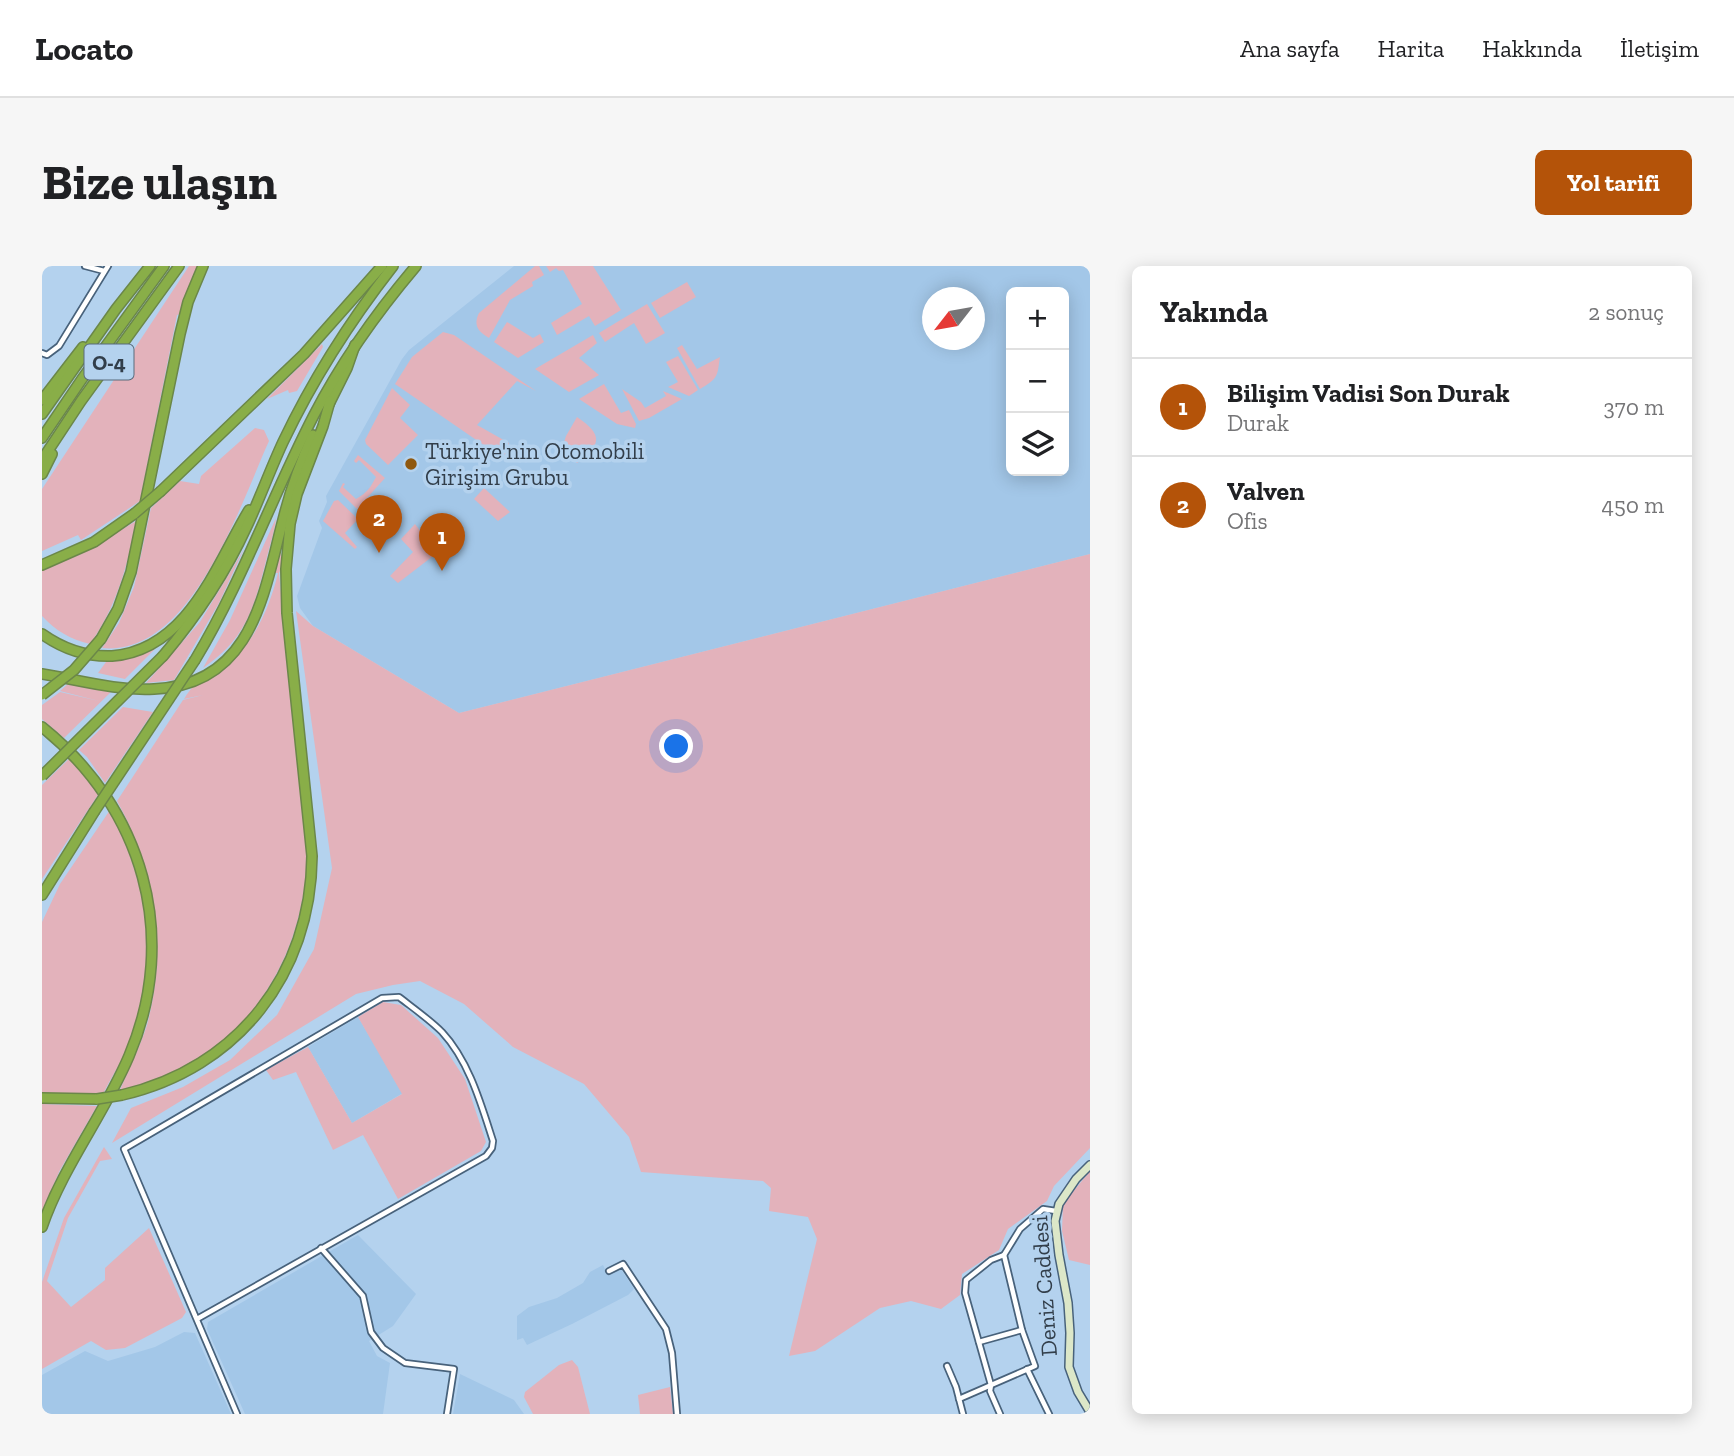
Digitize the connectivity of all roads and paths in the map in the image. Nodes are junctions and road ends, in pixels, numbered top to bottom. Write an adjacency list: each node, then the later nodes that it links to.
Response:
1 (85, 266): 10 (street)
2 (108, 266): 10 (street)
3 (150, 266): 11 (highway)
4 (164, 266): 18 (highway, O-4)
5 (179, 266): 17 (highway, O-4)
6 (203, 266): 25 (highway, bridge)
7 (382, 266): 22 (highway, bridge)
8 (393, 266): 21 (highway)
9 (416, 266): 12 (highway)
10 (104, 271): 13 (street)
11 (116, 309): 14 (highway); 16 (highway)
12 (355, 345): 15 (highway); 28 (highway, bridge)
13 (42, 353)
14 (42, 400)
15 (330, 401): 24 (highway); 29 (highway, bridge)
16 (42, 414)
17 (58, 436): 19 (highway, O-4); 20 (highway)
18 (42, 438)
19 (42, 460)
20 (42, 474)
21 (260, 494): 23 (highway); 27 (highway, bridge)
22 (42, 565)
23 (42, 634)
24 (42, 674)
25 (42, 695)
26 (42, 727): 32 (highway)
27 (42, 776)
28 (42, 895)
29 (42, 1098)
30 (1090, 1165): 31 (main road, Deniz Caddesi)
31 (1056, 1211): 34 (street); 43 (main road, Deniz Caddesi)
32 (42, 1227)
33 (321, 1248): 36 (street); 36 (street); 45 (street)
34 (1004, 1255): 37 (street); 38 (street)
35 (610, 1271): 46 (street)
36 (197, 1319): 44 (street)
37 (1022, 1330): 38 (street); 40 (street)
38 (979, 1342): 41 (street)
39 (947, 1366): 42 (street)
40 (1027, 1369): 41 (street); 49 (street)
41 (990, 1385): 42 (street); 48 (street)
42 (959, 1399): 47 (street)
43 (1090, 1412)
44 (237, 1414)
45 (447, 1414)
46 (677, 1414)
47 (963, 1414)
48 (1000, 1414)
49 (1049, 1414)

